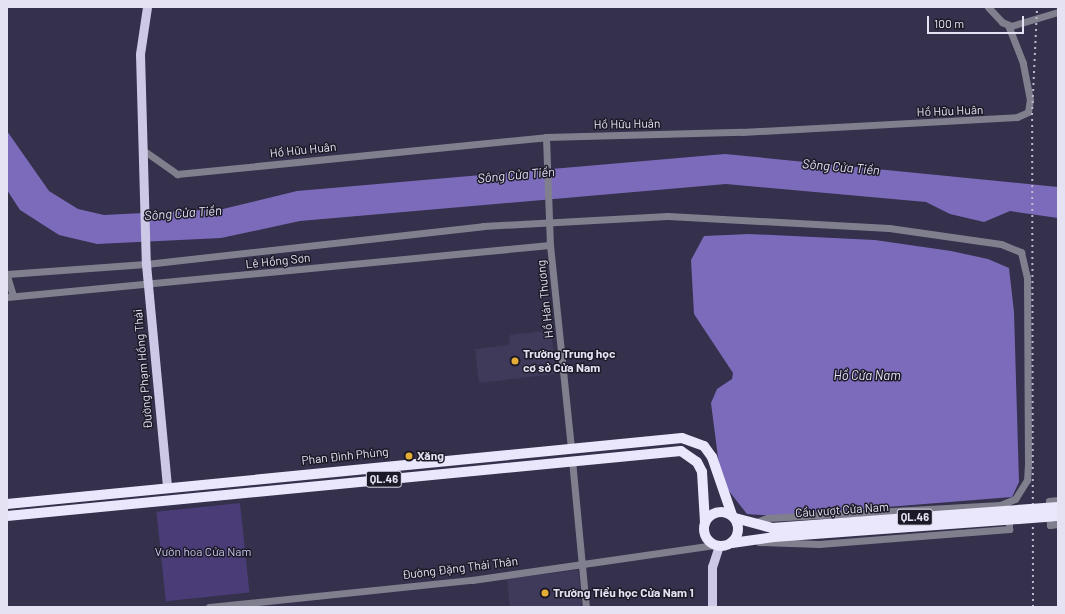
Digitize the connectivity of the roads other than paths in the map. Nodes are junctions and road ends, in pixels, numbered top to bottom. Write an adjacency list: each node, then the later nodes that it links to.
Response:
1 (147, 7): 6 (main road)
2 (988, 7): 4 (street)
3 (1058, 12): 4 (street)
4 (1008, 25): 5 (street, Hồ Hữu Huân)
5 (546, 137): 6 (street, Hồ Hữu Huân); 7 (street, Hồ Hán Thương)
6 (142, 150): 9 (main road, Đường Phạm Hồng Thái)
7 (549, 219): 8 (street, Hồ Hán Thương); 9 (street); 23 (street)
8 (550, 245): 11 (street, Lê Hồng Sơn); 13 (street, Hồ Hán Thương)
9 (146, 264): 10 (street); 11 (main road, Đường Phạm Hồng Thái)
10 (7, 275): 12 (street)
11 (148, 285): 12 (street, Lê Hồng Sơn); 17 (main road, Đường Phạm Hồng Thái)
12 (10, 296)
13 (571, 447): 14 (main road); 15 (highway, Phan Đình Phùng / QL.46); 28 (highway, Phan Đình Phùng / QL.46)
14 (572, 460): 16 (highway, QL.46); 29 (highway, QL.46); 36 (street)
15 (350, 469): 16 (main road); 17 (highway, Phan Đình Phùng / QL.46)
16 (353, 482): 21 (highway, QL.46)
17 (167, 488): 18 (highway, Phan Đình Phùng / QL.46)
18 (149, 490): 20 (highway, Phan Đình Phùng / QL.46); 21 (main road)
19 (1058, 500): 30 (street)
20 (36, 502): 22 (highway, Phan Đình Phùng / QL.46); 25 (main road)
21 (150, 502): 25 (highway, QL.46)
22 (7, 504)
23 (1008, 504): 31 (street); 33 (street)
24 (1058, 507): 32 (highway, Cầu vượt Cửa Nam / QL.46, bridge)
25 (37, 513): 26 (highway, QL.46)
26 (7, 516)
27 (1058, 516): 32 (highway, Cầu vượt Cửa Nam / QL.46, bridge)
28 (734, 517): 29 (highway, QL.46); 31 (highway, QL.46); 34 (highway, QL.46)
29 (705, 522): 35 (highway, QL.46)
30 (1058, 524)
31 (750, 525): 32 (highway, QL.46)
32 (773, 532): 33 (highway, QL.46)
33 (742, 542): 34 (highway, QL.46)
34 (732, 543): 35 (highway, QL.46)
35 (717, 546): 36 (street, Đường Đặng Thái Thân); 39 (main road)
36 (582, 563): 37 (street, Đường Đặng Thái Thân); 38 (street)
37 (208, 607)
38 (586, 607)
39 (712, 607)

